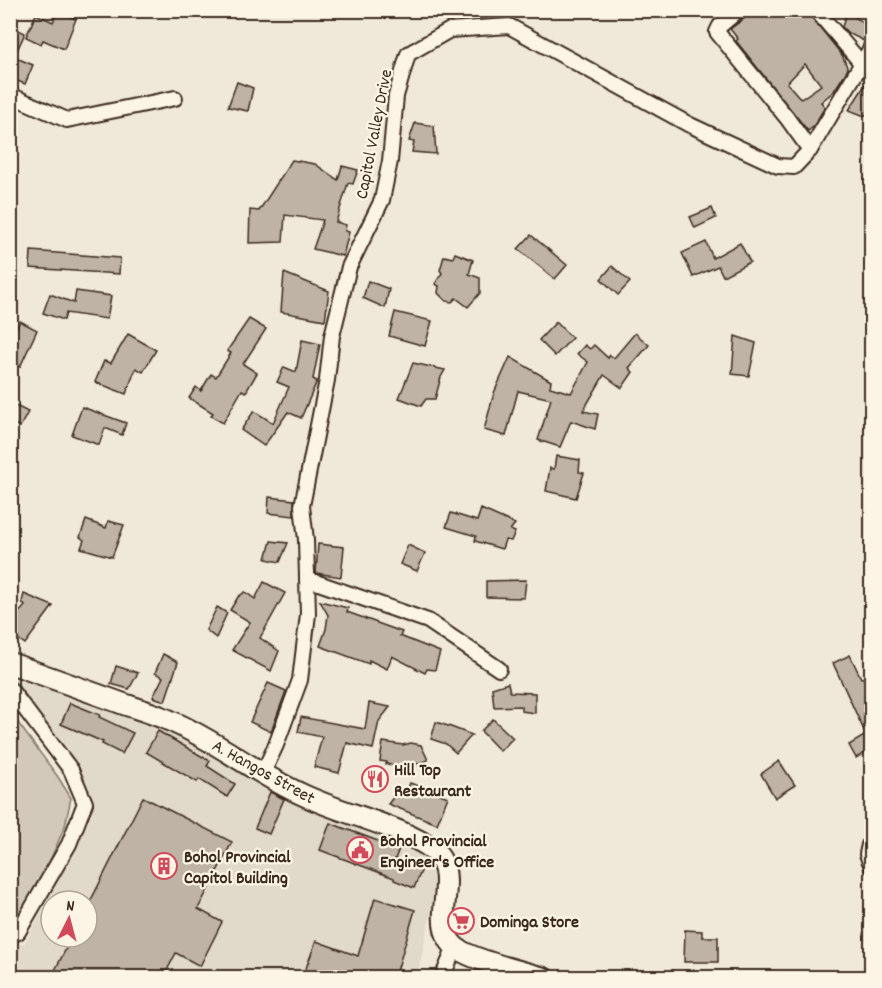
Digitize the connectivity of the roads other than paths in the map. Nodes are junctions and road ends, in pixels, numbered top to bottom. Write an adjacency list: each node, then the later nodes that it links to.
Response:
1 (739, 10): 7 (street)
2 (816, 11): 4 (street)
3 (872, 46): 4 (street, Capitol Valley Drive)
4 (862, 64): 7 (street, Capitol Valley Drive)
5 (10, 95): 6 (street)
6 (175, 98)
7 (810, 150): 8 (street, Capitol Valley Drive)
8 (307, 579): 10 (street); 12 (street, Capitol Valley Drive)
9 (10, 663): 12 (street, A. Hangos Street)
10 (499, 669)
11 (10, 688): 15 (street)
12 (262, 773): 16 (street, A. Hangos Street)
13 (872, 844): 14 (street)
14 (872, 867)
15 (10, 936)
16 (455, 947): 17 (street); 18 (street)
17 (442, 978)
18 (544, 978)

